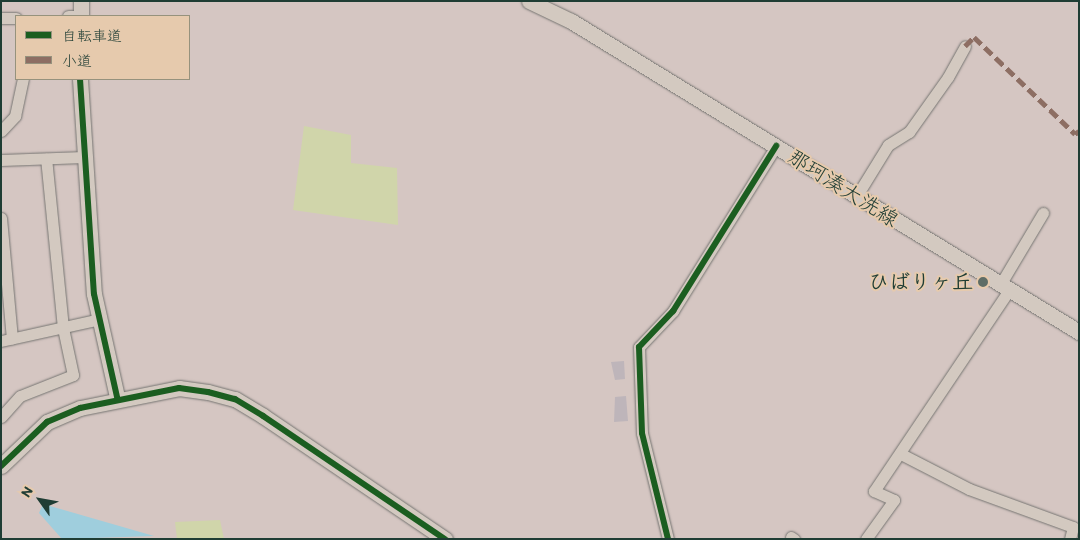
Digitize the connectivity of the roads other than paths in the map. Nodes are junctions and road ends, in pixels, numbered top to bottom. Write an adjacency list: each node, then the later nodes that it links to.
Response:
1 (81, 1): 3 (street)
2 (530, 1): 10 (street, 那珂湊大洗線)
3 (81, 15)
4 (1, 18): 5 (street)
5 (15, 18)
6 (965, 46): 14 (street)
7 (23, 80): 9 (street)
8 (80, 80): 11 (street)
9 (1, 131)
10 (776, 146): 14 (street, 那珂湊大洗線); 27 (street)
11 (84, 157): 12 (street); 18 (street)
12 (46, 159): 13 (street); 19 (street)
13 (1, 160)
14 (856, 197): 17 (street, 那珂湊大洗線)
15 (1042, 213): 17 (street)
16 (1, 218): 21 (street)
17 (1004, 287): 20 (street, 那珂湊大洗線); 24 (street)
18 (100, 320): 19 (street); 22 (street)
19 (63, 328): 21 (street); 23 (street)
20 (1079, 332)
21 (6, 340)
22 (117, 397): 25 (street); 26 (street)
23 (1, 418)
24 (900, 454): 28 (street); 29 (street)
25 (1, 466)
26 (446, 539)
27 (668, 539)
28 (866, 539)
29 (1070, 539)

